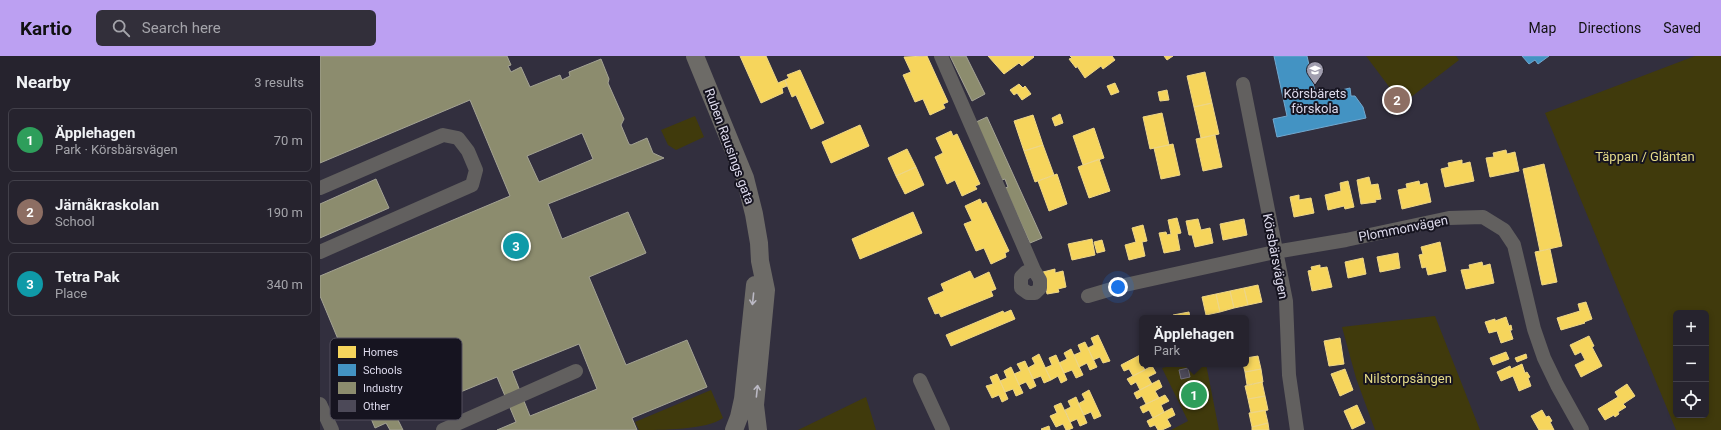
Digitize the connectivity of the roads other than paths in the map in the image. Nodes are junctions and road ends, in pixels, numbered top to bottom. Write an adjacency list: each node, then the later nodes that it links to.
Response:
1 (695, 56): 7 (main road, Ruben Rausings gata)
2 (941, 56): 8 (street)
3 (1243, 84): 6 (street, Körsbärsvägen)
4 (320, 188): 5 (street)
5 (320, 252)
6 (1275, 252): 9 (street, Plommonvägen); 18 (street, Körsbärsvägen); 19 (street, Plommonvägen)
7 (760, 261): 15 (main road, Ruben Rausings gata, one-way to 15); 16 (main road, Ruben Rausings gata, one-way to 7)
8 (1034, 270)
9 (1088, 296)
10 (576, 371): 14 (street)
11 (920, 380): 17 (street)
12 (320, 404): 13 (street)
13 (332, 430)
14 (443, 430)
15 (734, 430)
16 (758, 430)
17 (943, 430)
18 (1297, 430)
19 (1582, 430)

